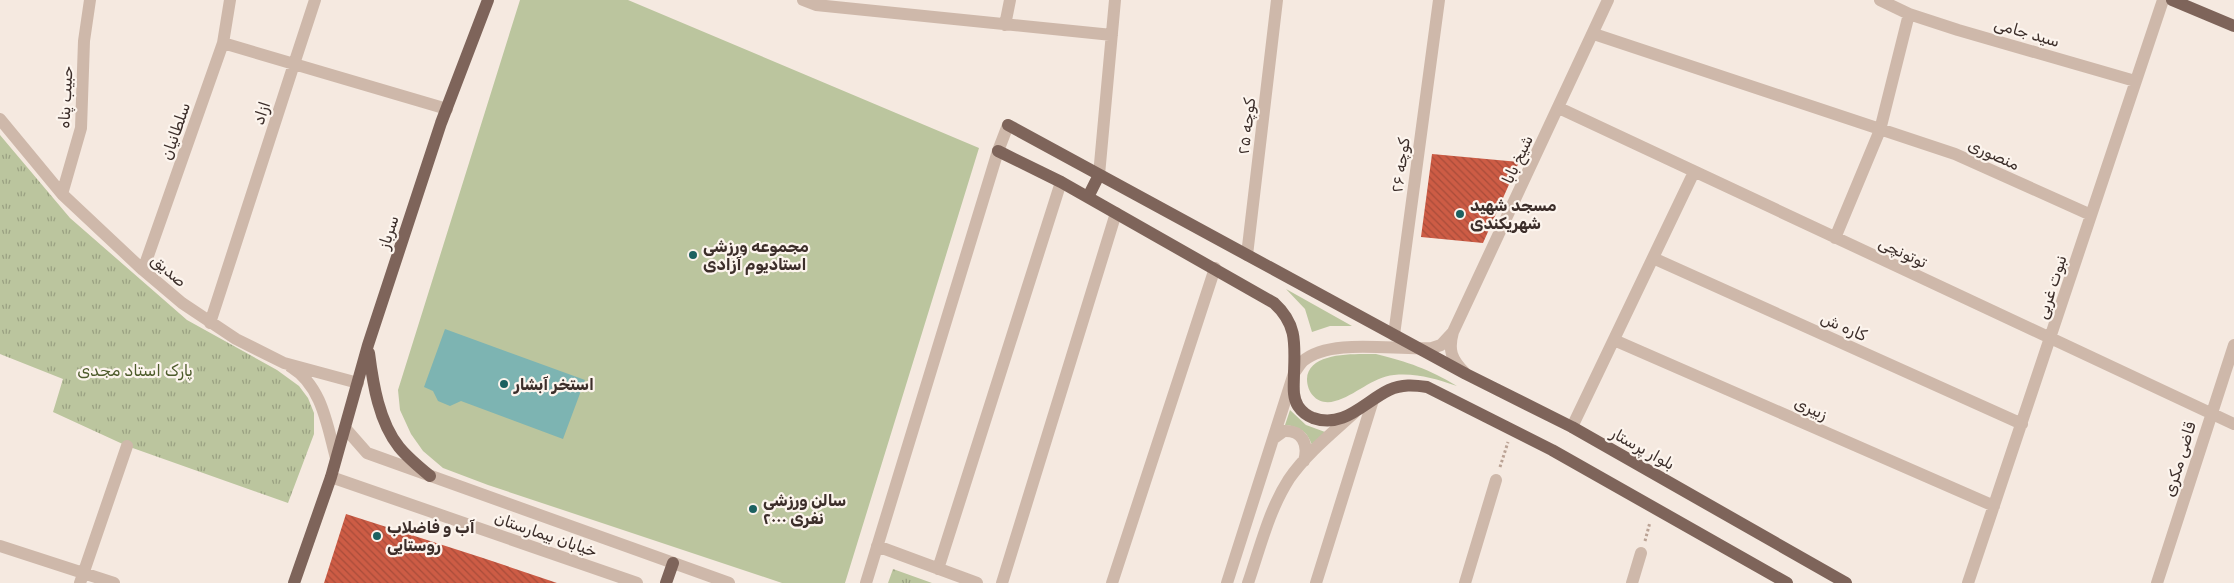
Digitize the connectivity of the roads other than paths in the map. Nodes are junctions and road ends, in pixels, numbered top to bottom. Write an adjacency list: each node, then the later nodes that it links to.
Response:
1 (90, 0): 32 (street, حبیب پناه)
2 (230, 0): 20 (street, سلطانیان)
3 (315, 0): 21 (street, ازاد)
4 (488, 0): 24 (main road, سرباز)
5 (803, 0): 14 (street)
6 (1010, 0): 16 (street)
7 (1116, 0): 19 (street)
8 (1277, 0): 37 (street, کوچه ۲۵)
9 (1439, 0): 43 (street, کوچه ۲۶)
10 (1608, 0): 18 (street, شیخ بابا)
11 (1880, 0): 15 (street, سید جامی)
12 (2163, 0): 22 (street, نبوت غربی)
13 (2172, 0): 17 (main road)
14 (827, 3): 16 (street)
15 (1909, 14): 22 (street, سید جامی); 27 (street)
16 (1005, 25): 19 (street)
17 (2234, 26)
18 (1594, 34): 23 (street, شیخ بابا); 27 (street, منصوری)
19 (1112, 35): 30 (street)
20 (223, 43): 21 (street); 40 (street, سلطانیان)
21 (294, 64): 24 (street); 41 (street, ازاد)
22 (2135, 81): 35 (street, نبوت غربی)
23 (1559, 108): 29 (street, توتونچی); 42 (street, شیخ بابا)
24 (447, 109): 46 (main road, سرباز)
25 (0, 120): 32 (street, صدیق)
26 (1008, 125): 28 (street); 30 (main road, بلوار پرستار)
27 (1880, 130): 35 (street, منصوری); 36 (street)
28 (998, 151): 31 (main road); 69 (street)
29 (1694, 172): 36 (street, توتونچی); 38 (street)
30 (1099, 175): 33 (main road); 37 (main road, بلوار پرستار)
31 (1060, 182): 33 (main road); 72 (street)
32 (62, 194): 40 (street, صدیق)
33 (1088, 198): 34 (main road)
34 (1116, 213): 39 (main road); 81 (street)
35 (2092, 215): 44 (street, نبوت غربی)
36 (1835, 238): 44 (street, توتونچی)
37 (1247, 255): 43 (main road, بلوار پرستار)
38 (1653, 258): 45 (street); 56 (street, کاره ش)
39 (1215, 268): 50 (main road); 82 (street)
40 (143, 270): 41 (street, صدیق)
41 (210, 323): 49 (street, صدیق)
42 (1453, 332): 48 (street); 51 (street)
43 (1394, 335): 48 (main road, بلوار پرستار)
44 (2050, 339): 55 (street, توتونچی); 56 (street, نبوت غربی)
45 (1614, 340): 58 (street); 67 (street, زبیری)
46 (368, 345): 52 (main road, سرباز); 64 (main road)
47 (2234, 345): 55 (street, قاضی مکری)
48 (1420, 349): 50 (street); 51 (main road, بلوار پرستار)
49 (284, 364): 52 (street, صدیق); 62 (street)
50 (1294, 374): 54 (main road); 60 (street)
51 (1466, 374): 58 (main road, بلوار پرستار)
52 (358, 383): 59 (main road, سرباز)
53 (1373, 400): 54 (main road); 85 (street); 88 (main road)
54 (1354, 412): 63 (street)
55 (2211, 414): 57 (street, توتونچی); 91 (street, قاضی مکری)
56 (2022, 424): 67 (street, نبوت غربی)
57 (2234, 424)
58 (1572, 427): 89 (main road, بلوار پرستار)
59 (345, 428): 62 (main road, سرباز); 64 (street)
60 (1273, 439): 63 (street); 83 (street)
61 (128, 446): 73 (street)
62 (336, 458): 65 (main road, سرباز)
63 (1304, 460): 84 (street)
64 (430, 476): 71 (street)
65 (331, 477): 75 (main road, سرباز); 76 (street, خیابان بیمارستان)
66 (1496, 480): 86 (street)
67 (1994, 506): 90 (street, نبوت غربی)
68 (0, 546): 73 (street)
69 (877, 546): 72 (street); 79 (street)
70 (1641, 553): 87 (street)
71 (673, 563): 77 (main road); 78 (street)
72 (938, 568): 80 (street)
73 (81, 578): 74 (street)
74 (114, 583)
75 (294, 583)
76 (638, 583)
77 (666, 583)
78 (729, 583)
79 (866, 583)
80 (976, 583)
81 (1002, 583)
82 (1112, 583)
83 (1227, 583)
84 (1248, 583)
85 (1316, 583)
86 (1465, 583)
87 (1632, 583)
88 (1788, 583)
89 (1846, 583)
90 (1968, 583)
91 (2157, 583)

